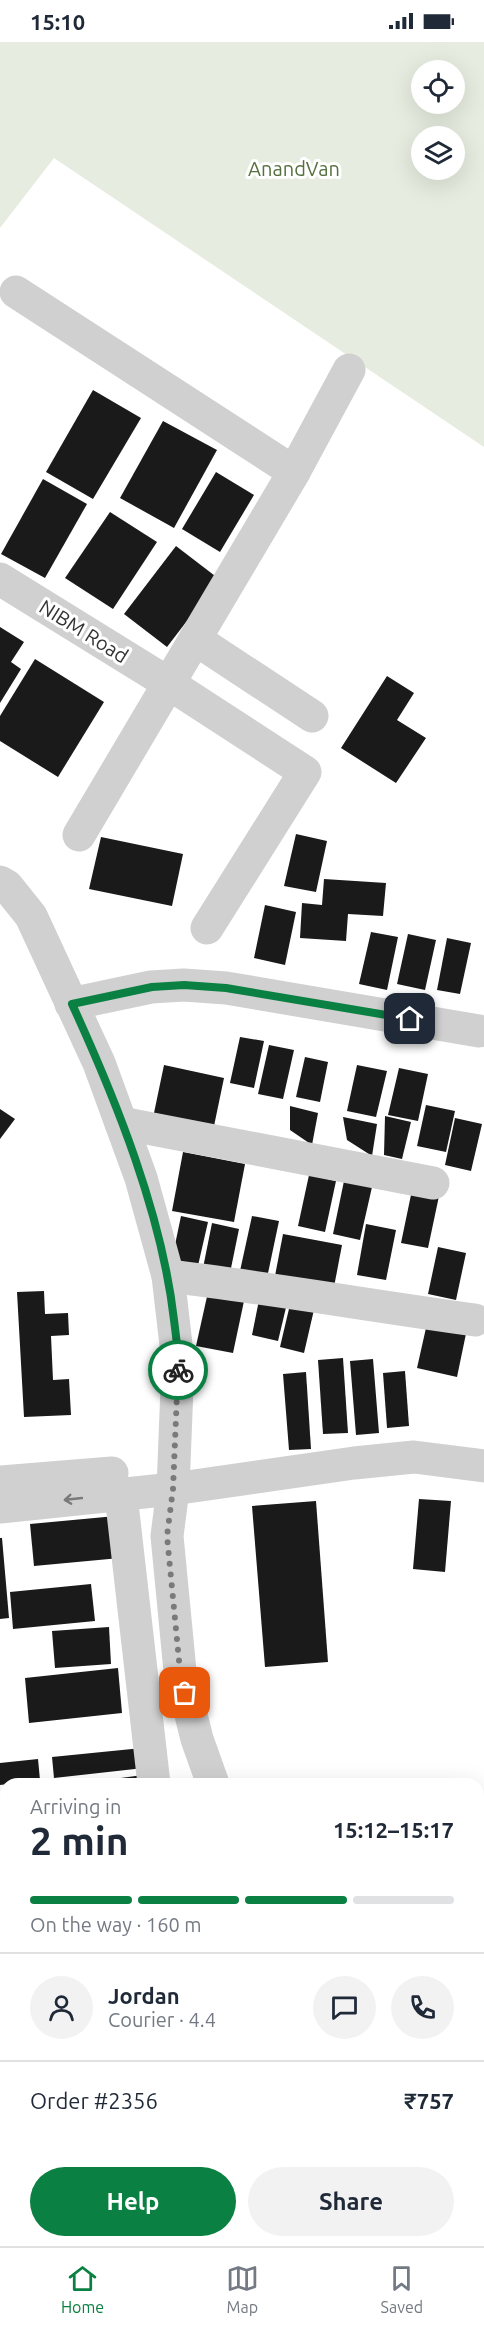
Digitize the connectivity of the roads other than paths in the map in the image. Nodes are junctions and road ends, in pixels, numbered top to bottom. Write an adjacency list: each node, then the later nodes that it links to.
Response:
1 (16, 292): 3 (street)
2 (349, 370): 3 (street)
3 (294, 472): 5 (street)
4 (0, 579): 6 (street, NIBM Road)
5 (195, 639): 6 (street); 7 (street)
6 (168, 683): 8 (street); 10 (street, NIBM Road)
7 (312, 716)
8 (79, 835)
9 (0, 882): 11 (street)
10 (207, 928)
11 (72, 1004): 12 (street); 13 (street)
12 (479, 1031)
13 (121, 1124): 14 (street); 15 (street)
14 (432, 1183)
15 (168, 1276): 16 (street); 18 (street)
16 (475, 1320)
17 (484, 1466): 18 (street)
18 (173, 1479): 19 (street); 20 (street); 23 (street)
19 (0, 1482)
20 (121, 1495): 21 (street, one-way to 21); 22 (street)
21 (0, 1507)
22 (153, 1778)
23 (211, 1778)

